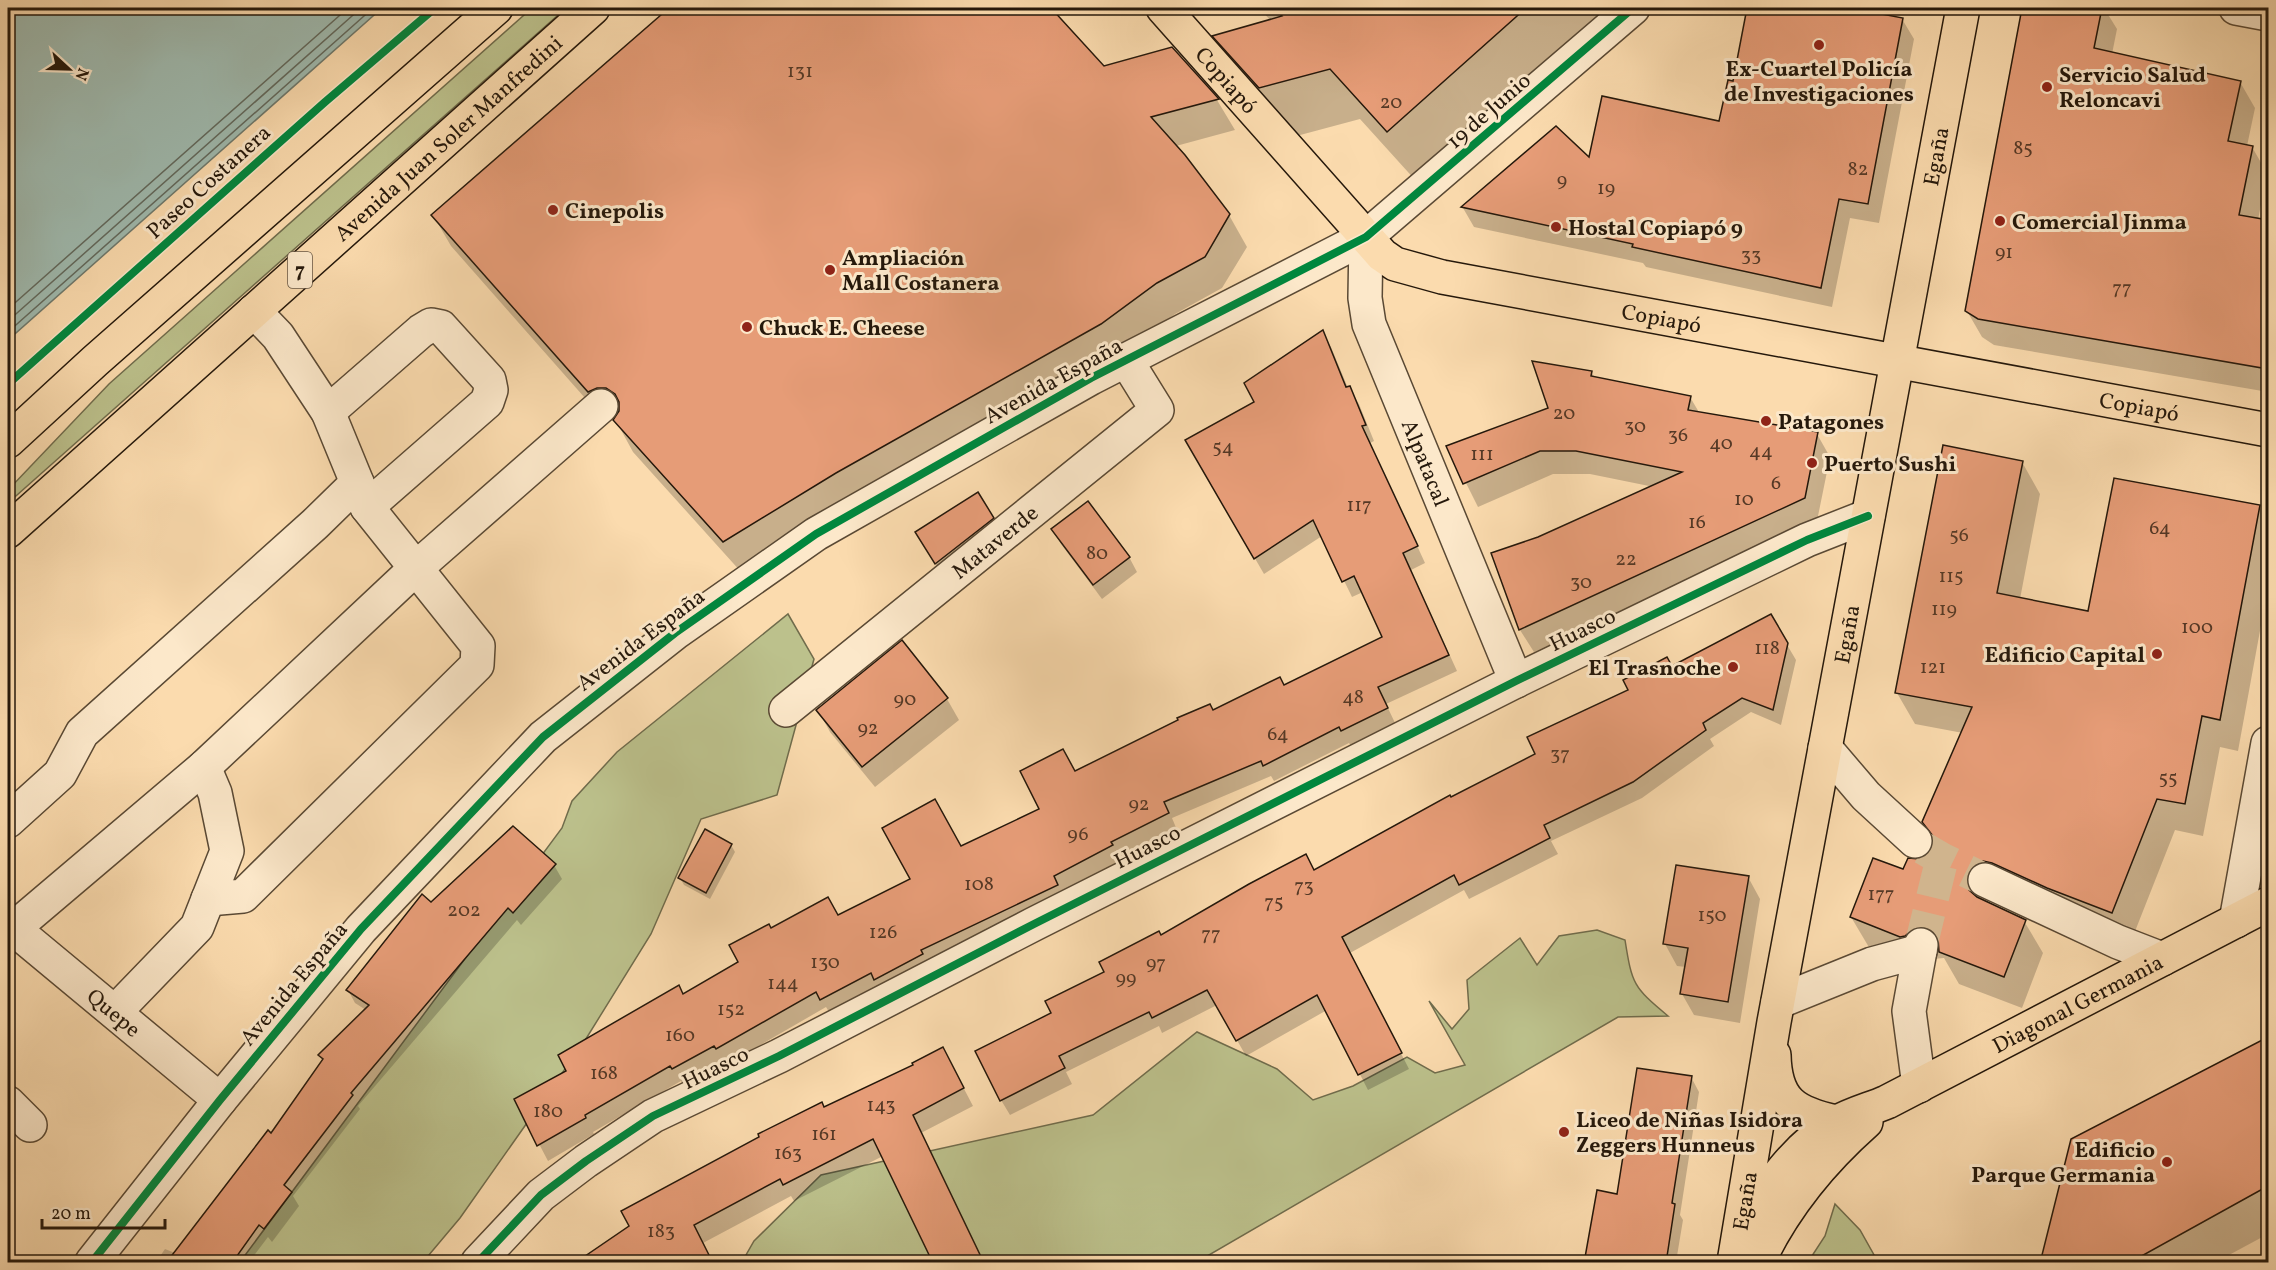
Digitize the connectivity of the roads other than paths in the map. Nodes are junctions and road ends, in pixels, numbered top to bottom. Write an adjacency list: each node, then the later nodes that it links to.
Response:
1 (496, 8): 15 (main road)
2 (593, 8): 9 (main road, Avenida Juan Soler Manfredini / 7)
3 (1163, 8): 8 (main road, Copiapó)
4 (1633, 8): 8 (street, 19 de Junio)
5 (1963, 8): 11 (main road, Egaña)
6 (2236, 8): 7 (street)
7 (2268, 14)
8 (1366, 237): 10 (street, Avenida España); 11 (main road, Copiapó); 20 (street, Alpatacal)
9 (254, 311): 13 (street); 18 (main road, Avenida Juan Soler Manfredini / 7)
10 (1126, 360): 21 (street, Mataverde); 36 (street, Avenida España)
11 (1896, 361): 14 (main road, Copiapó); 17 (main road, Egaña)
12 (601, 406): 19 (street)
13 (328, 412): 16 (street); 16 (street)
14 (2268, 430)
15 (8, 441)
16 (362, 495): 19 (street); 25 (street)
17 (1868, 516): 20 (street, Huasco); 23 (main road, Egaña)
18 (8, 531)
19 (415, 569): 24 (street); 28 (street)
20 (1516, 681): 41 (street, Huasco)
21 (786, 710)
22 (2268, 743): 30 (street)
23 (1825, 748): 26 (street); 34 (main road, Egaña)
24 (204, 767): 28 (street); 31 (street)
25 (8, 822)
26 (1915, 841)
27 (1985, 880): 32 (street)
28 (208, 899): 33 (street)
29 (2268, 904): 30 (main road, Diagonal Germania)
30 (2236, 921): 32 (main road, Diagonal Germania)
31 (10, 926): 33 (street, Quepe)
32 (2162, 959): 35 (main road, Diagonal Germania)
33 (115, 1012): 36 (street, Quepe)
34 (1776, 1012): 35 (street); 38 (main road); 39 (main road, Egaña)
35 (1919, 1086): 37 (main road, Diagonal Germania)
36 (220, 1100): 40 (street, Avenida España)
37 (1887, 1102): 38 (main road, Diagonal Germania); 42 (main road, Diagonal Germania)
38 (1836, 1122): 39 (main road, Diagonal Germania)
39 (1734, 1262)
40 (92, 1263)
41 (478, 1263)
42 (1758, 1263)

